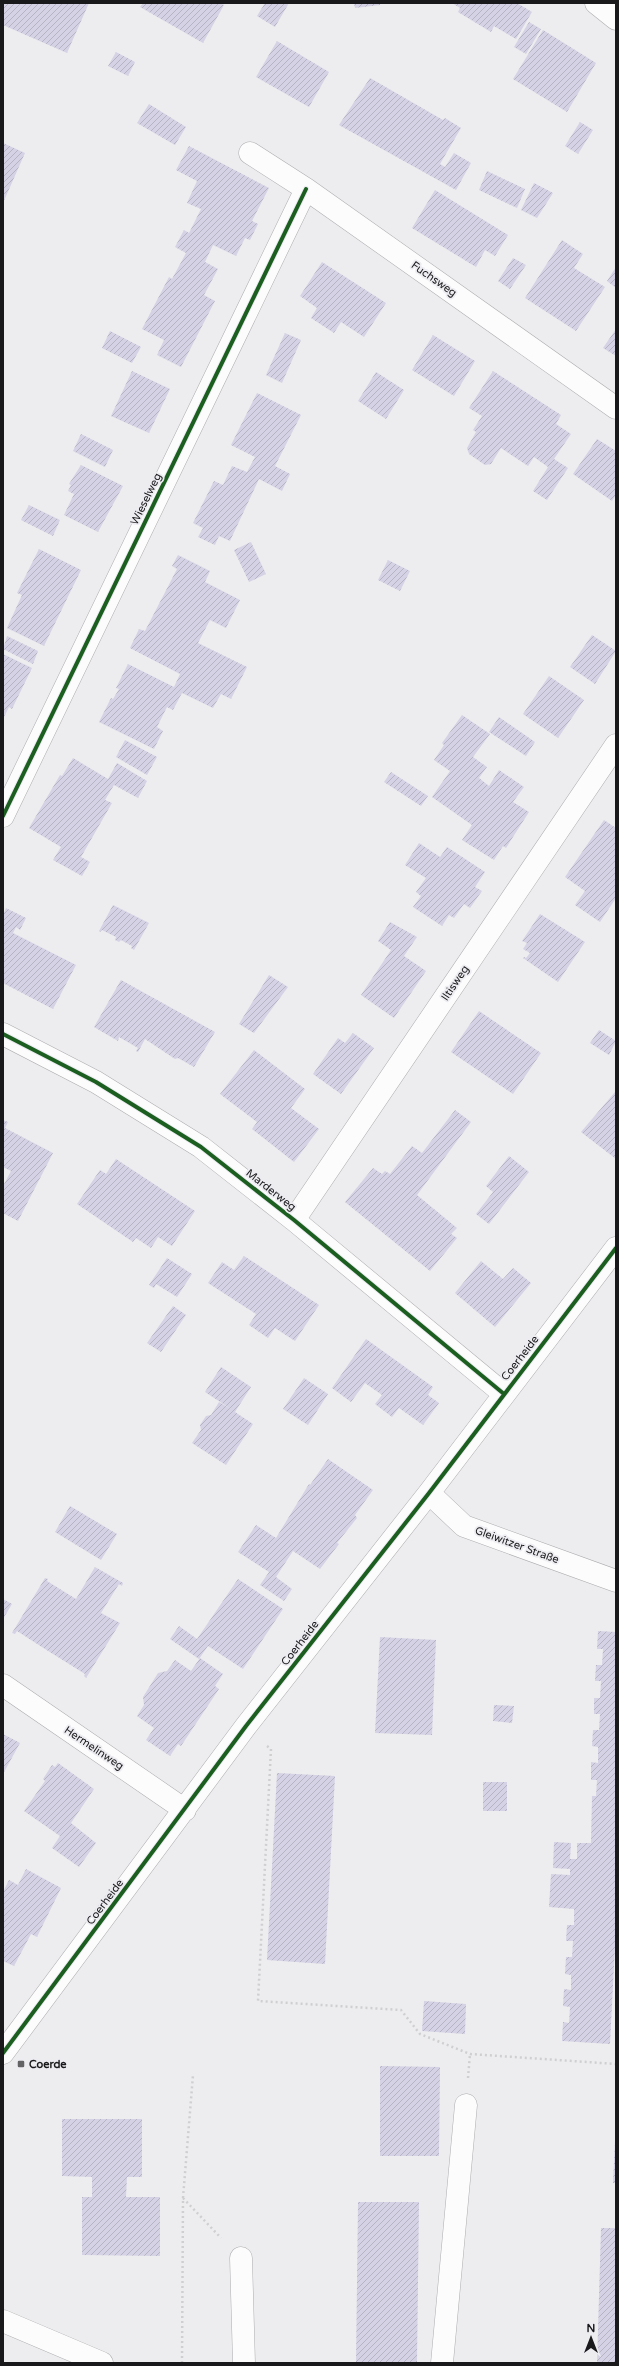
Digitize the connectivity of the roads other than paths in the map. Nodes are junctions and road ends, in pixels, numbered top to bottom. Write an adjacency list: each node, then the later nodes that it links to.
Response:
1 (596, 3): 2 (street)
2 (616, 19)
3 (250, 153): 4 (street, Fuchsweg)
4 (306, 189): 5 (street, Fuchsweg); 7 (street, Wieselweg)
5 (616, 408)
6 (616, 745): 9 (street, Iltisweg)
7 (3, 816)
8 (3, 1034): 9 (street, Marderweg)
9 (294, 1220): 11 (street, Marderweg)
10 (616, 1248): 11 (street, Coerheide)
11 (504, 1394): 12 (street, Coerheide)
12 (429, 1493): 13 (street, Gleiwitzer Straße); 15 (street, Coerheide)
13 (616, 1581)
14 (3, 1685): 15 (street, Hermelinweg)
15 (185, 1810): 16 (street, Coerheide)
16 (3, 2053)
17 (466, 2105): 22 (street)
18 (241, 2258): 21 (street)
19 (3, 2321): 20 (street)
20 (102, 2363)
21 (244, 2363)
22 (442, 2363)

